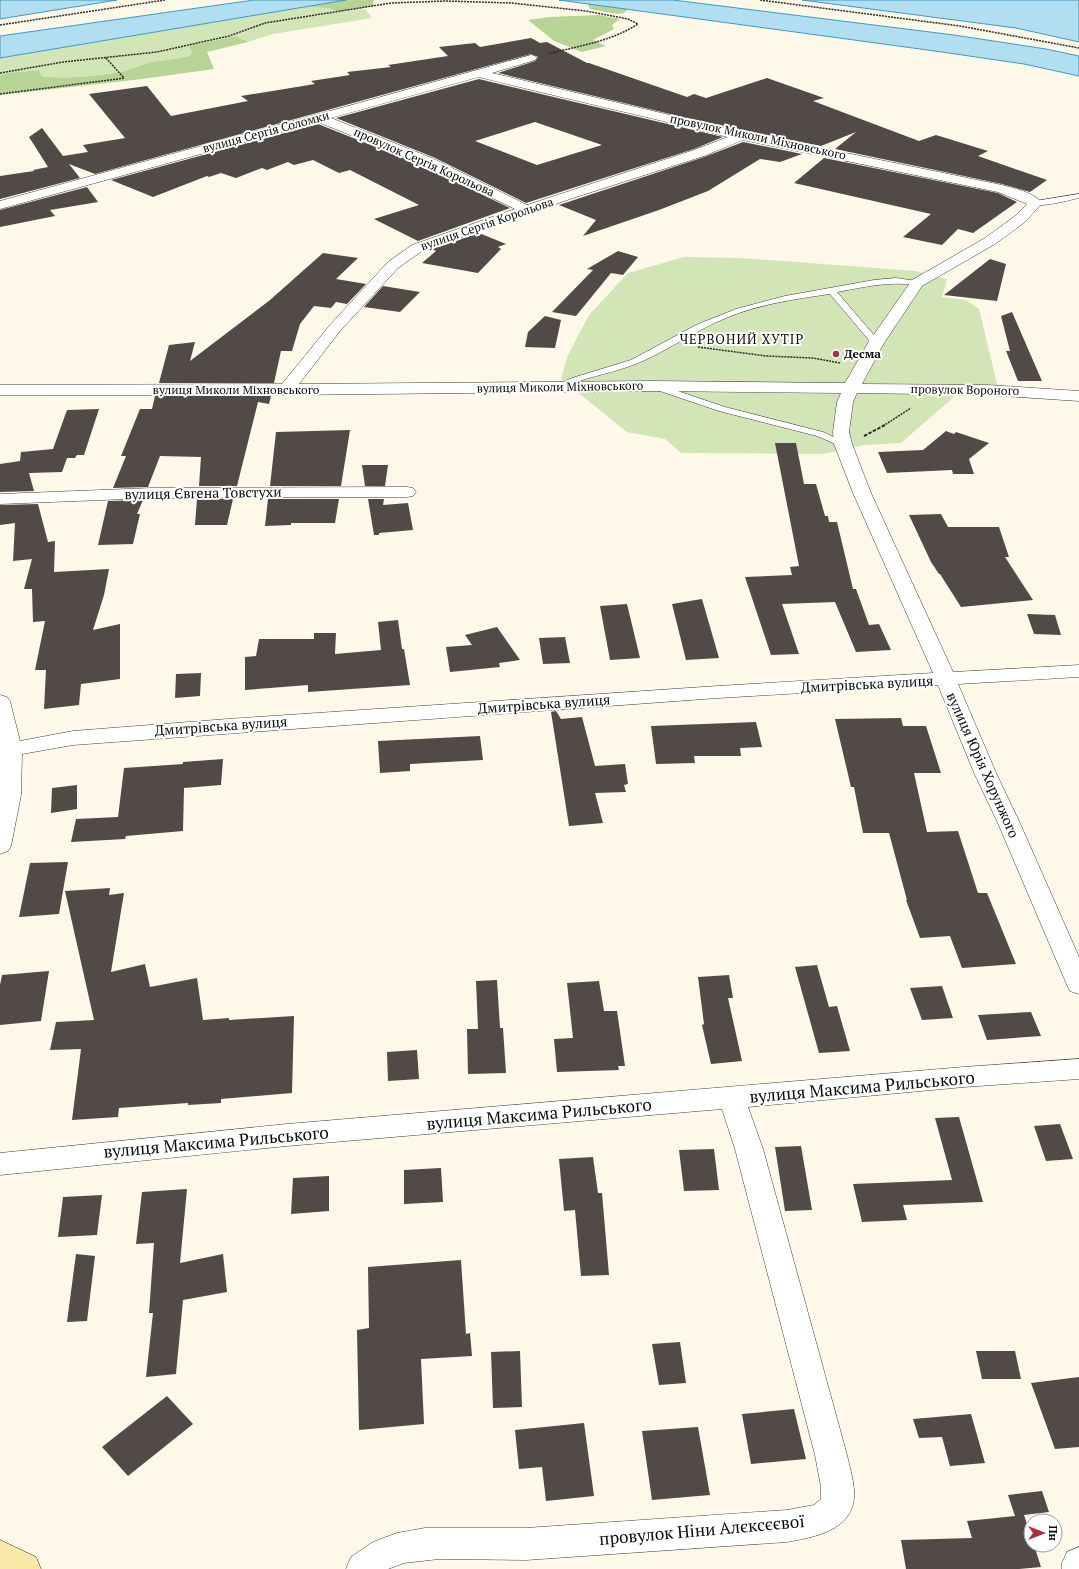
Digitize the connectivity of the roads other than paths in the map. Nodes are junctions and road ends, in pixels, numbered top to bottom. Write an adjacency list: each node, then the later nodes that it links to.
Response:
1 (531, 58): 2 (street, вулиця Сергія Соломки)
2 (479, 73): 3 (street, вулиця Сергія Соломки); 4 (street, провулок Миколи Міхновського)
3 (319, 118): 7 (street, вулиця Сергія Соломки); 8 (street, провулок Сергія Корольова)
4 (741, 136): 6 (street, провулок Миколи Міхновського); 8 (street, вулиця Сергія Корольова)
5 (1079, 196): 6 (lane)
6 (1035, 203): 9 (street)
7 (0, 205)
8 (526, 210): 16 (street, вулиця Сергія Корольова)
9 (917, 283): 10 (lane); 11 (street)
10 (832, 291): 11 (lane); 13 (lane)
11 (876, 343): 14 (street)
12 (654, 386): 13 (street, вулиця Миколи Міхновського); 14 (street, вулиця Миколи Міхновського); 18 (lane)
13 (556, 387): 16 (street, вулиця Миколи Міхновського)
14 (851, 388): 17 (street, провулок Вороного); 18 (street, вулиця Юрія Хорунжого)
15 (0, 390): 16 (street, вулиця Миколи Міхновського)
16 (286, 390)
17 (1079, 396)
18 (843, 444): 22 (street, вулиця Юрія Хорунжого)
19 (407, 492): 20 (street, вулиця Євгена Товстухи)
20 (0, 499)
21 (1079, 671): 22 (street, Дмитрівська вулиця)
22 (945, 680): 24 (street, Дмитрівська вулиця); 26 (street, вулиця Юрія Хорунжого)
23 (0, 701): 24 (street)
24 (10, 750): 25 (street)
25 (0, 846)
26 (1079, 985)
27 (1079, 1069): 28 (street, вулиця Максима Рильського)
28 (732, 1098): 29 (street, вулиця Максима Рильського); 33 (street, провулок Ніни Алєксєєвої)
29 (0, 1164)
30 (0, 1556): 32 (main road)
31 (1079, 1563): 34 (street)
32 (24, 1569)
33 (363, 1569)
34 (1079, 1569)

